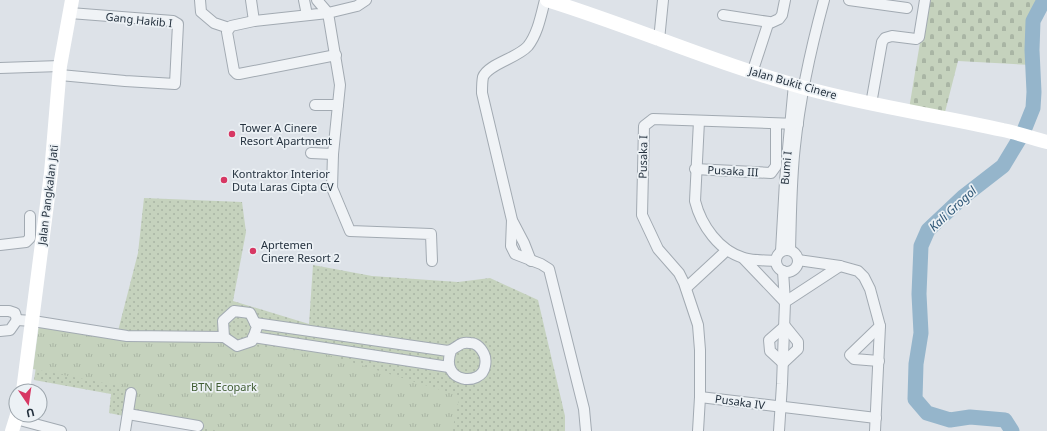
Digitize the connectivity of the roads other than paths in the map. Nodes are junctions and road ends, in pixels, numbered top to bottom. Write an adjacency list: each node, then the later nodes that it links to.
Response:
1 (200, 0): 20 (street)
2 (251, 0): 18 (street)
3 (304, 0): 16 (street)
4 (316, 0): 15 (street)
5 (366, 0): 15 (street)
6 (546, 0): 12 (main road, Jalan Bukit Cinere); 75 (street)
7 (663, 0): 21 (street)
8 (785, 0): 19 (street)
9 (824, 0): 26 (street, Bumi I)
10 (849, 0): 14 (street)
11 (925, 0): 27 (street)
12 (581, 5): 21 (main road, Jalan Bukit Cinere)
13 (71, 7): 24 (main road, Jalan Pangkalan Jati); 24 (street, Gang Hakib I)
14 (907, 8)
15 (328, 12): 16 (street); 22 (street)
16 (307, 15): 18 (street)
17 (723, 15): 19 (street)
18 (254, 21): 20 (street)
19 (769, 22): 25 (street)
20 (229, 28): 22 (street)
21 (659, 40): 25 (main road, Jalan Bukit Cinere)
22 (336, 55): 29 (street)
23 (0, 68): 24 (street)
24 (60, 71): 51 (main road, Jalan Pangkalan Jati)
25 (752, 72): 26 (main road, Jalan Bukit Cinere)
26 (799, 86): 27 (main road, Jalan Bukit Cinere); 32 (street, Bumi I)
27 (871, 104): 33 (main road, Jalan Bukit Cinere)
28 (315, 105): 29 (street)
29 (338, 105): 35 (street)
30 (699, 121): 31 (street, Pusaka I); 36 (street); 47 (street, Pusaka I)
31 (776, 124): 32 (street, Pusaka I); 36 (street, Pusaka III)
32 (794, 124): 40 (street, Bumi I)
33 (1047, 142)
34 (311, 153): 35 (street)
35 (333, 154): 43 (street)
36 (695, 169): 39 (street)
37 (30, 216): 38 (street)
38 (0, 245)
39 (724, 248): 41 (street); 47 (street)
40 (786, 251): 42 (street); 44 (street)
41 (743, 258): 44 (street); 48 (street)
42 (798, 260): 45 (street); 46 (street)
43 (432, 261)
44 (776, 261): 46 (street)
45 (840, 266): 48 (street); 54 (street)
46 (783, 271): 48 (street)
47 (685, 286): 66 (street)
48 (785, 302): 53 (street)
49 (0, 311): 50 (street)
50 (17, 320): 51 (street); 56 (street)
51 (33, 321): 57 (street); 64 (main road, Jalan Pangkalan Jati)
52 (255, 323): 55 (street); 57 (street); 58 (street)
53 (785, 326): 62 (street); 62 (street); 62 (street)
54 (880, 326): 61 (street); 61 (street)
55 (290, 328): 59 (street); 60 (street)
56 (0, 331)
57 (224, 337): 58 (street)
58 (253, 337): 59 (street)
59 (288, 342): 63 (street)
60 (451, 350): 63 (street); 63 (street)
61 (879, 361): 69 (street)
62 (783, 363): 67 (street)
63 (449, 367)
64 (24, 383)
65 (131, 393): 68 (street)
66 (700, 396): 67 (street, Pusaka IV); 76 (street)
67 (780, 407): 69 (street, Pusaka IV); 77 (street)
68 (128, 414): 71 (street); 74 (street)
69 (876, 418): 78 (street)
70 (20, 423): 73 (street)
71 (167, 426): 72 (street)
72 (198, 426)
73 (61, 431)
74 (126, 431)
75 (586, 431)
76 (698, 431)
77 (779, 431)
78 (875, 431)

